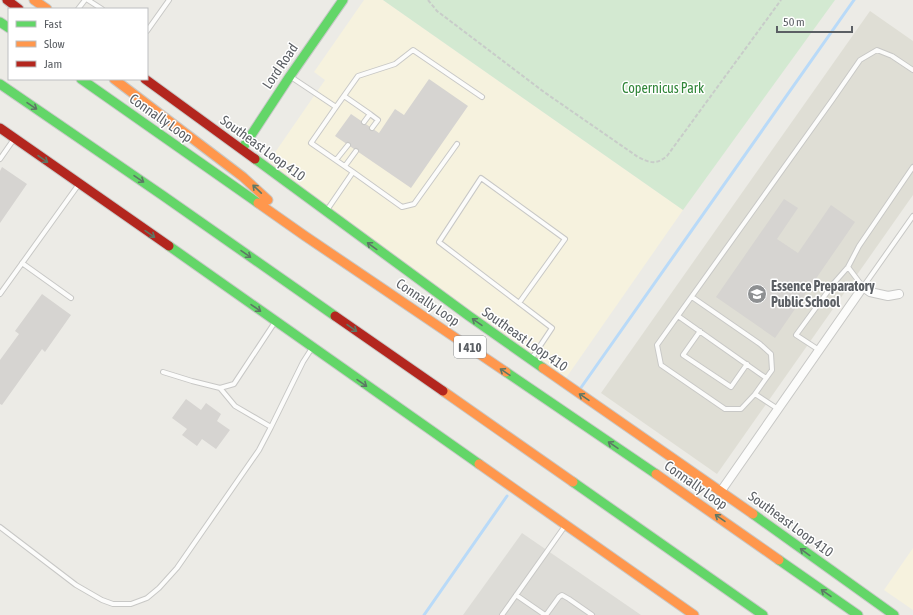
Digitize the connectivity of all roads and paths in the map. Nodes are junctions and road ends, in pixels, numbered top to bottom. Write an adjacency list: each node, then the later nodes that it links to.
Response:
1 (6, 0): 8 (main road)
2 (34, 0): 9 (main road)
3 (87, 0): 10 (lane); 11 (lane)
4 (168, 0): 12 (lane)
5 (343, 0): 14 (main road, Lord Road)
6 (428, 0): 7 (path)
7 (781, 0)
8 (18, 8)
9 (46, 8)
10 (79, 8)
11 (100, 8)
12 (148, 30)
13 (913, 70): 45 (lane)
14 (290, 76): 21 (lane); 29 (main road, Lord Road)
15 (82, 80): 39 (main road, Connally Loop / I 410)
16 (115, 80): 39 (main road, one-way to 16)
17 (146, 80): 29 (main road, Southeast Loop 410)
18 (0, 84): 69 (main road, one-way to 69)
19 (344, 96): 20 (lane); 21 (lane); 22 (lane)
20 (482, 97)
21 (336, 108): 32 (lane)
22 (370, 114): 23 (lane); 25 (lane)
23 (364, 122)
24 (0, 128): 26 (main road)
25 (372, 128)
26 (14, 138): 31 (lane); 36 (main road, one-way to 36)
27 (457, 144): 35 (lane)
28 (348, 145): 32 (lane)
29 (242, 149): 37 (main road, Southeast Loop 410)
30 (356, 150): 33 (lane)
31 (0, 159)
32 (336, 160): 33 (lane)
33 (345, 166): 35 (lane)
34 (913, 167): 41 (lane)
35 (353, 172): 37 (lane)
36 (79, 184): 40 (lane); 49 (main road, one-way to 49)
37 (325, 212): 53 (main road, Southeast Loop 410, one-way to 37)
38 (913, 216): 42 (lane)
39 (305, 236): 70 (main road, Connally Loop / I 410, one-way to 39)
40 (22, 263): 43 (lane); 46 (lane)
41 (848, 267): 42 (lane); 52 (lane)
42 (863, 287): 44 (street); 52 (street)
43 (0, 294)
44 (899, 294)
45 (692, 297): 48 (lane); 56 (lane)
46 (71, 298)
47 (519, 303): 47 (lane); 53 (lane)
48 (678, 316): 50 (lane); 58 (lane)
49 (276, 322): 51 (main road); 57 (lane)
50 (700, 332): 54 (lane); 54 (lane)
51 (312, 348): 60 (lane); 62 (main road, one-way to 62)
52 (819, 350): 59 (street)
53 (530, 360): 61 (main road, Southeast Loop 410, one-way to 53)
54 (747, 364): 56 (lane)
55 (163, 372): 57 (lane)
56 (766, 378): 58 (lane)
57 (220, 388): 60 (lane)
58 (755, 394): 59 (lane)
59 (778, 410): 61 (street)
60 (271, 427): 63 (lane)
61 (721, 491): 71 (main road, Southeast Loop 410, one-way to 61)
62 (566, 525): 64 (lane); 68 (main road)
63 (0, 526)
64 (516, 595): 65 (lane); 66 (lane)
65 (502, 615)
66 (545, 615): 67 (lane)
67 (592, 615)
68 (694, 615)
69 (763, 615)
70 (858, 615)
71 (894, 615)

